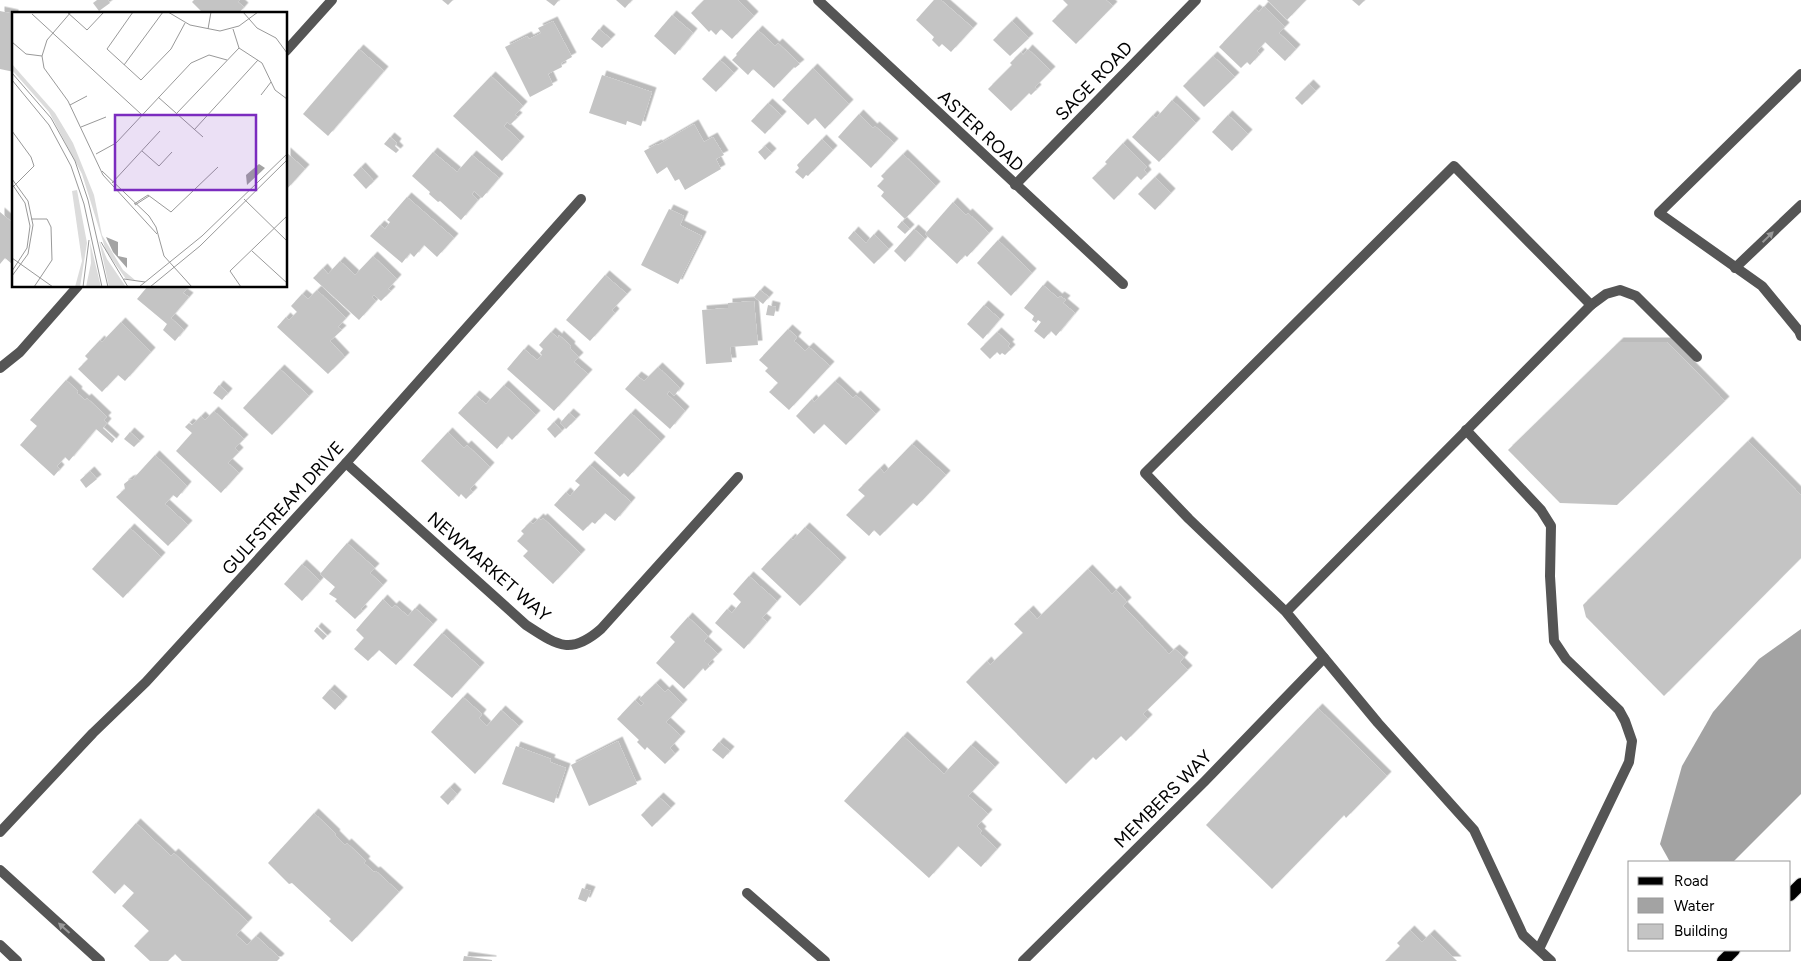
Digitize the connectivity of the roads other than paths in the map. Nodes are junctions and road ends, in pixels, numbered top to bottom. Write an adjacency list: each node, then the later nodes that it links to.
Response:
1 (332, 0): 4 (street)
2 (818, 0): 6 (street, ASTER ROAD)
3 (1196, 0): 6 (street, SAGE ROAD)
4 (288, 49)
5 (1801, 74): 9 (street)
6 (1015, 185): 10 (street, ASTER ROAD)
7 (581, 199): 17 (street, GULFSTREAM DRIVE)
8 (1801, 205): 9 (street, one-way to 8)
9 (1735, 268): 13 (street)
10 (1124, 284)
11 (76, 288): 15 (street)
12 (1591, 305): 14 (street); 16 (street); 19 (street)
13 (1801, 336)
14 (1697, 357)
15 (0, 368)
16 (1466, 430): 19 (street); 27 (street)
17 (346, 463): 18 (street, NEWMARKET WAY); 21 (street, GULFSTREAM DRIVE)
18 (738, 477)
19 (1286, 612): 20 (street)
20 (1324, 658): 27 (street); 32 (street, MEMBERS WAY)
21 (0, 832)
22 (0, 870): 30 (street, one-way to 22)
23 (1801, 884): 25 (main road)
24 (747, 893): 31 (street)
25 (1791, 894)
26 (0, 945): 29 (street)
27 (1539, 949): 33 (street)
28 (1733, 951): 34 (main road)
29 (17, 961)
30 (100, 961)
31 (825, 961)
32 (1023, 961)
33 (1551, 961)
34 (1723, 961)

